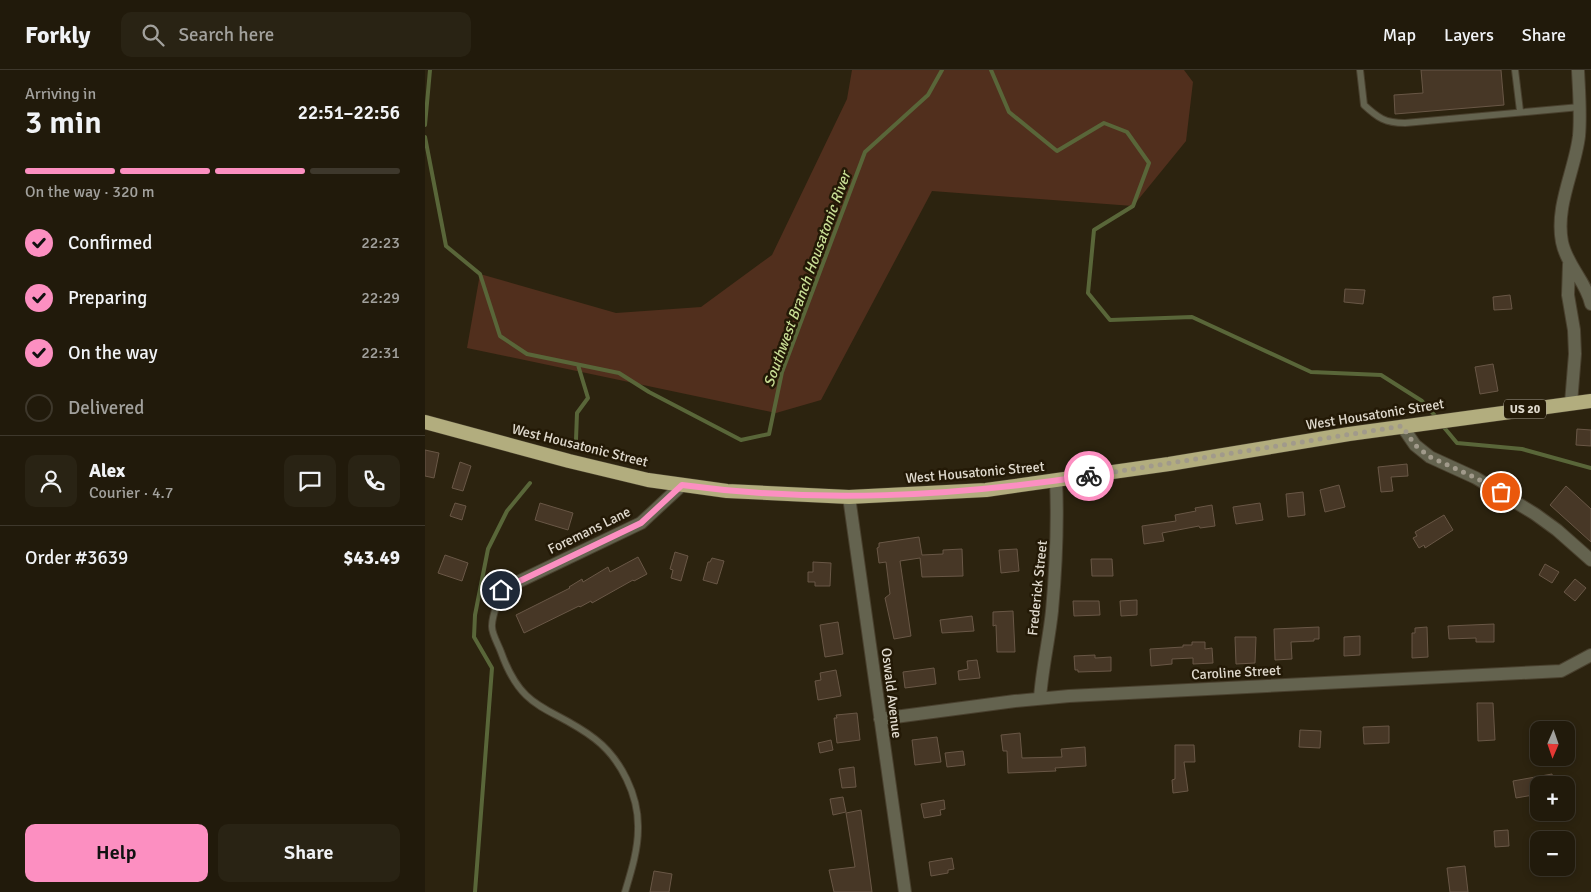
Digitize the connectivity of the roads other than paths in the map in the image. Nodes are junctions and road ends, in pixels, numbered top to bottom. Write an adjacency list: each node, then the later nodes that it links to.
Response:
1 (1360, 70): 5 (lane)
2 (1515, 70): 5 (lane)
3 (1578, 70): 4 (street)
4 (1580, 107): 5 (lane); 6 (street)
5 (1520, 111)
6 (1569, 264): 7 (street); 9 (street)
7 (1591, 304)
8 (1591, 401): 9 (highway, West Housatonic Street / US 20)
9 (1571, 403): 11 (highway, West Housatonic Street / US 20)
10 (425, 422): 13 (highway, West Housatonic Street / US 20)
11 (1402, 426): 12 (highway, West Housatonic Street / US 20); 15 (street)
12 (1056, 480): 14 (highway, West Housatonic Street / US 20); 18 (street, Frederick Street)
13 (682, 485): 14 (highway, West Housatonic Street / US 20); 16 (street, Foremans Lane)
14 (849, 497): 19 (street, Oswald Avenue)
15 (1591, 560)
16 (501, 590): 20 (lane)
17 (1591, 655): 18 (street, Caroline Street)
18 (1040, 698): 19 (street, Caroline Street)
19 (880, 719): 21 (street, Oswald Avenue)
20 (625, 892)
21 (905, 892)

